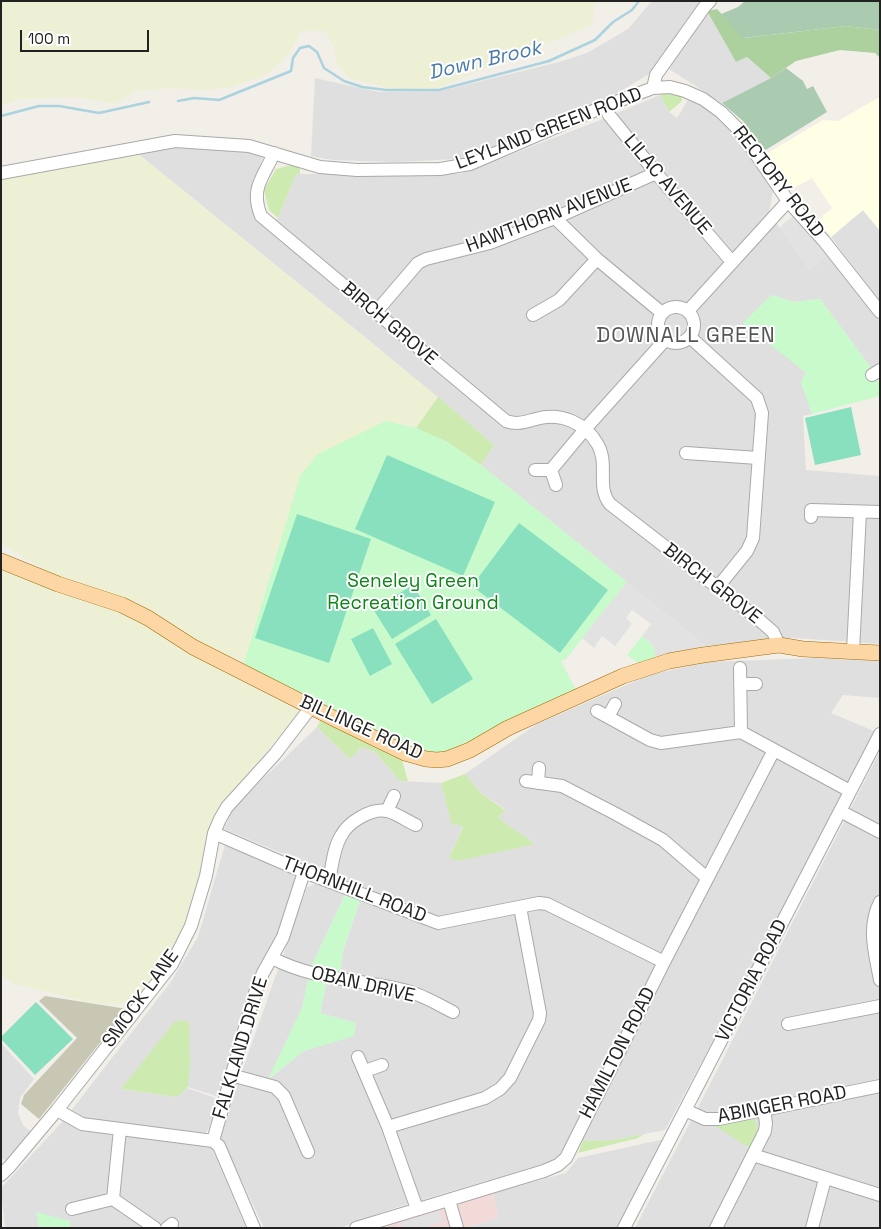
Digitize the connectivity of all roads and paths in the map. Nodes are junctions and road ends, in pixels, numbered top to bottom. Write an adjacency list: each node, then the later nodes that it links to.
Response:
1 (710, 1): 2 (street)
2 (653, 88): 3 (street, LEYLAND GREEN ROAD); 7 (street, RECTORY ROAD)
3 (605, 106): 4 (street, LEYLAND GREEN ROAD); 6 (street, LILAC AVENUE)
4 (274, 152): 5 (street, LEYLAND GREEN ROAD); 12 (street, BIRCH GROVE)
5 (1, 173)
6 (656, 173): 8 (street, HAWTHORN AVENUE); 10 (street, LILAC AVENUE)
7 (788, 201): 10 (street); 13 (street, RECTORY ROAD)
8 (555, 218): 9 (street); 12 (street, HAWTHORN AVENUE)
9 (597, 259): 14 (street); 15 (street)
10 (732, 262): 11 (street)
11 (688, 311): 14 (street); 16 (street)
12 (376, 312): 18 (street, BIRCH GROVE)
13 (880, 312)
14 (662, 314): 17 (street)
15 (534, 315)
16 (690, 337): 17 (street); 20 (street)
17 (665, 340): 18 (street)
18 (586, 428): 22 (street); 28 (street, BIRCH GROVE)
19 (686, 452): 20 (street)
20 (758, 458): 28 (street)
21 (535, 470): 22 (street)
22 (551, 470): 23 (street)
23 (556, 485)
24 (860, 512): 25 (street); 26 (street); 30 (street)
25 (880, 512)
26 (811, 517)
27 (1, 561): 36 (main road, BILLINGE ROAD)
28 (718, 587): 29 (street, BIRCH GROVE)
29 (779, 646): 30 (main road, BILLINGE ROAD); 36 (main road, BILLINGE ROAD)
30 (853, 651): 31 (main road, BILLINGE ROAD)
31 (880, 653)
32 (740, 668): 33 (street)
33 (740, 684): 34 (street); 37 (street)
34 (756, 684)
35 (615, 704): 37 (street)
36 (311, 707): 47 (street, SMOCK LANE)
37 (742, 732): 39 (street)
38 (880, 734): 41 (street, VICTORIA ROAD)
39 (774, 750): 41 (street); 49 (street, HAMILTON ROAD)
40 (539, 768): 49 (street)
41 (850, 791): 43 (street, VICTORIA ROAD)
42 (394, 796): 44 (street)
43 (840, 811): 46 (street); 65 (street, VICTORIA ROAD)
44 (387, 812): 45 (street); 50 (street)
45 (416, 825)
46 (880, 832)
47 (214, 833): 48 (street, THORNHILL ROAD); 64 (street, SMOCK LANE)
48 (304, 872): 50 (street, THORNHILL ROAD); 53 (street, FALKLAND DRIVE)
49 (707, 878): 54 (street, HAMILTON ROAD)
50 (329, 881): 52 (street, THORNHILL ROAD)
51 (880, 902): 55 (street)
52 (520, 907): 54 (street, THORNHILL ROAD); 67 (street)
53 (272, 958): 57 (street, OBAN DRIVE); 62 (street, FALKLAND DRIVE)
54 (664, 962): 76 (street, HAMILTON ROAD)
55 (880, 980)
56 (880, 1006): 58 (street)
57 (453, 1012)
58 (794, 1018)
59 (358, 1057): 61 (street)
60 (382, 1065): 61 (street)
61 (365, 1071): 67 (street)
62 (231, 1075): 69 (street, FALKLAND DRIVE); 71 (street)
63 (880, 1086): 66 (street, ABINGER ROAD)
64 (56, 1110): 68 (street); 72 (street, SMOCK LANE)
65 (685, 1110): 66 (street, ABINGER ROAD); 83 (street, VICTORIA ROAD)
66 (764, 1111): 70 (street)
67 (388, 1127): 78 (street)
68 (120, 1129): 69 (street); 75 (street)
69 (213, 1140): 80 (street)
70 (753, 1155): 73 (street); 84 (street)
71 (309, 1156)
72 (1, 1175)
73 (825, 1178): 74 (street); 85 (street)
74 (880, 1195)
75 (112, 1199): 77 (street); 79 (street)
76 (449, 1200): 78 (street, HAMILTON ROAD); 82 (street)
77 (72, 1208)
78 (417, 1209): 81 (street, HAMILTON ROAD)
79 (155, 1228)
80 (254, 1228)
81 (356, 1228)
82 (457, 1228)
83 (624, 1228)
84 (716, 1228)
85 (812, 1228)

